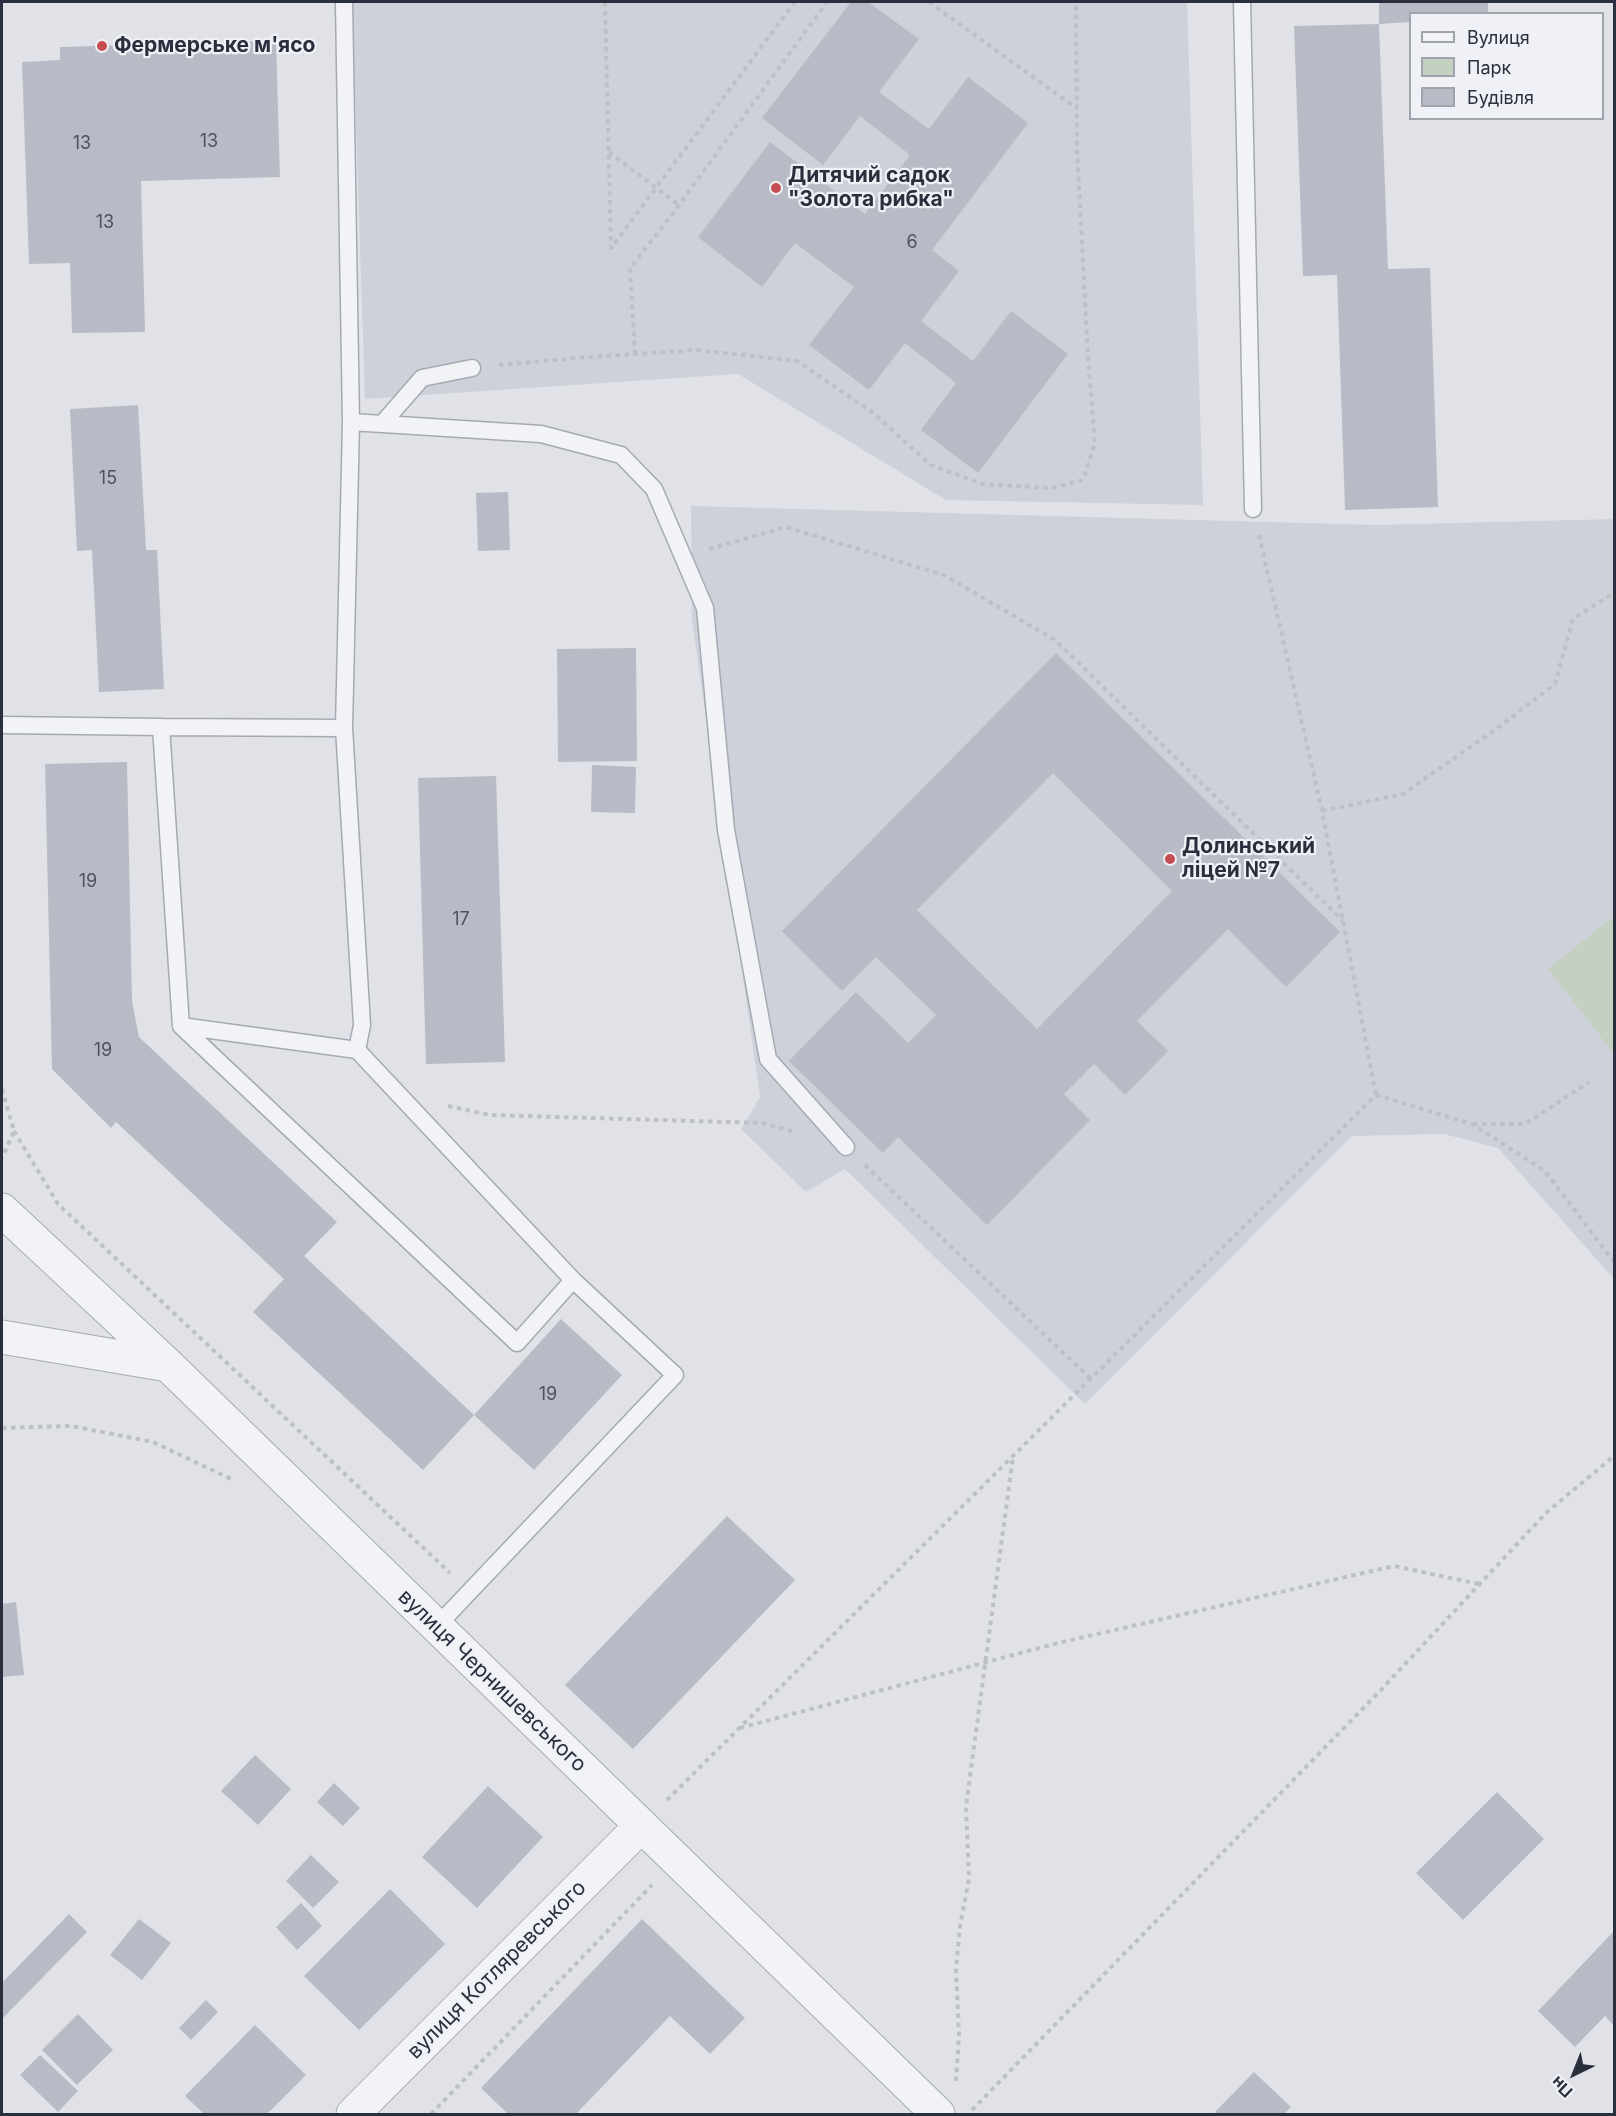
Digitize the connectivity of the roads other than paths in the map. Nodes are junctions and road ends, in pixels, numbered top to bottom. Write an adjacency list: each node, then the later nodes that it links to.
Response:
1 (344, 2): 4 (lane)
2 (1242, 2): 6 (lane)
3 (472, 368): 5 (lane)
4 (351, 422): 5 (lane); 9 (lane)
5 (382, 424): 12 (lane)
6 (1253, 509)
7 (2, 725): 8 (lane)
8 (161, 727): 9 (lane); 10 (lane)
9 (344, 728): 11 (lane)
10 (181, 1026): 11 (lane); 14 (lane)
11 (357, 1050): 14 (lane)
12 (846, 1147)
13 (2, 1210): 16 (street, вулиця Чернишевського)
14 (573, 1280): 17 (lane)
15 (2, 1337): 16 (street)
16 (168, 1365): 17 (street, вулиця Чернишевського)
17 (437, 1626): 18 (street, вулиця Чернишевського)
18 (641, 1826): 19 (street, вулиця Чернишевського); 20 (street, вулиця Котляревського)
19 (947, 2103)
20 (353, 2115)

